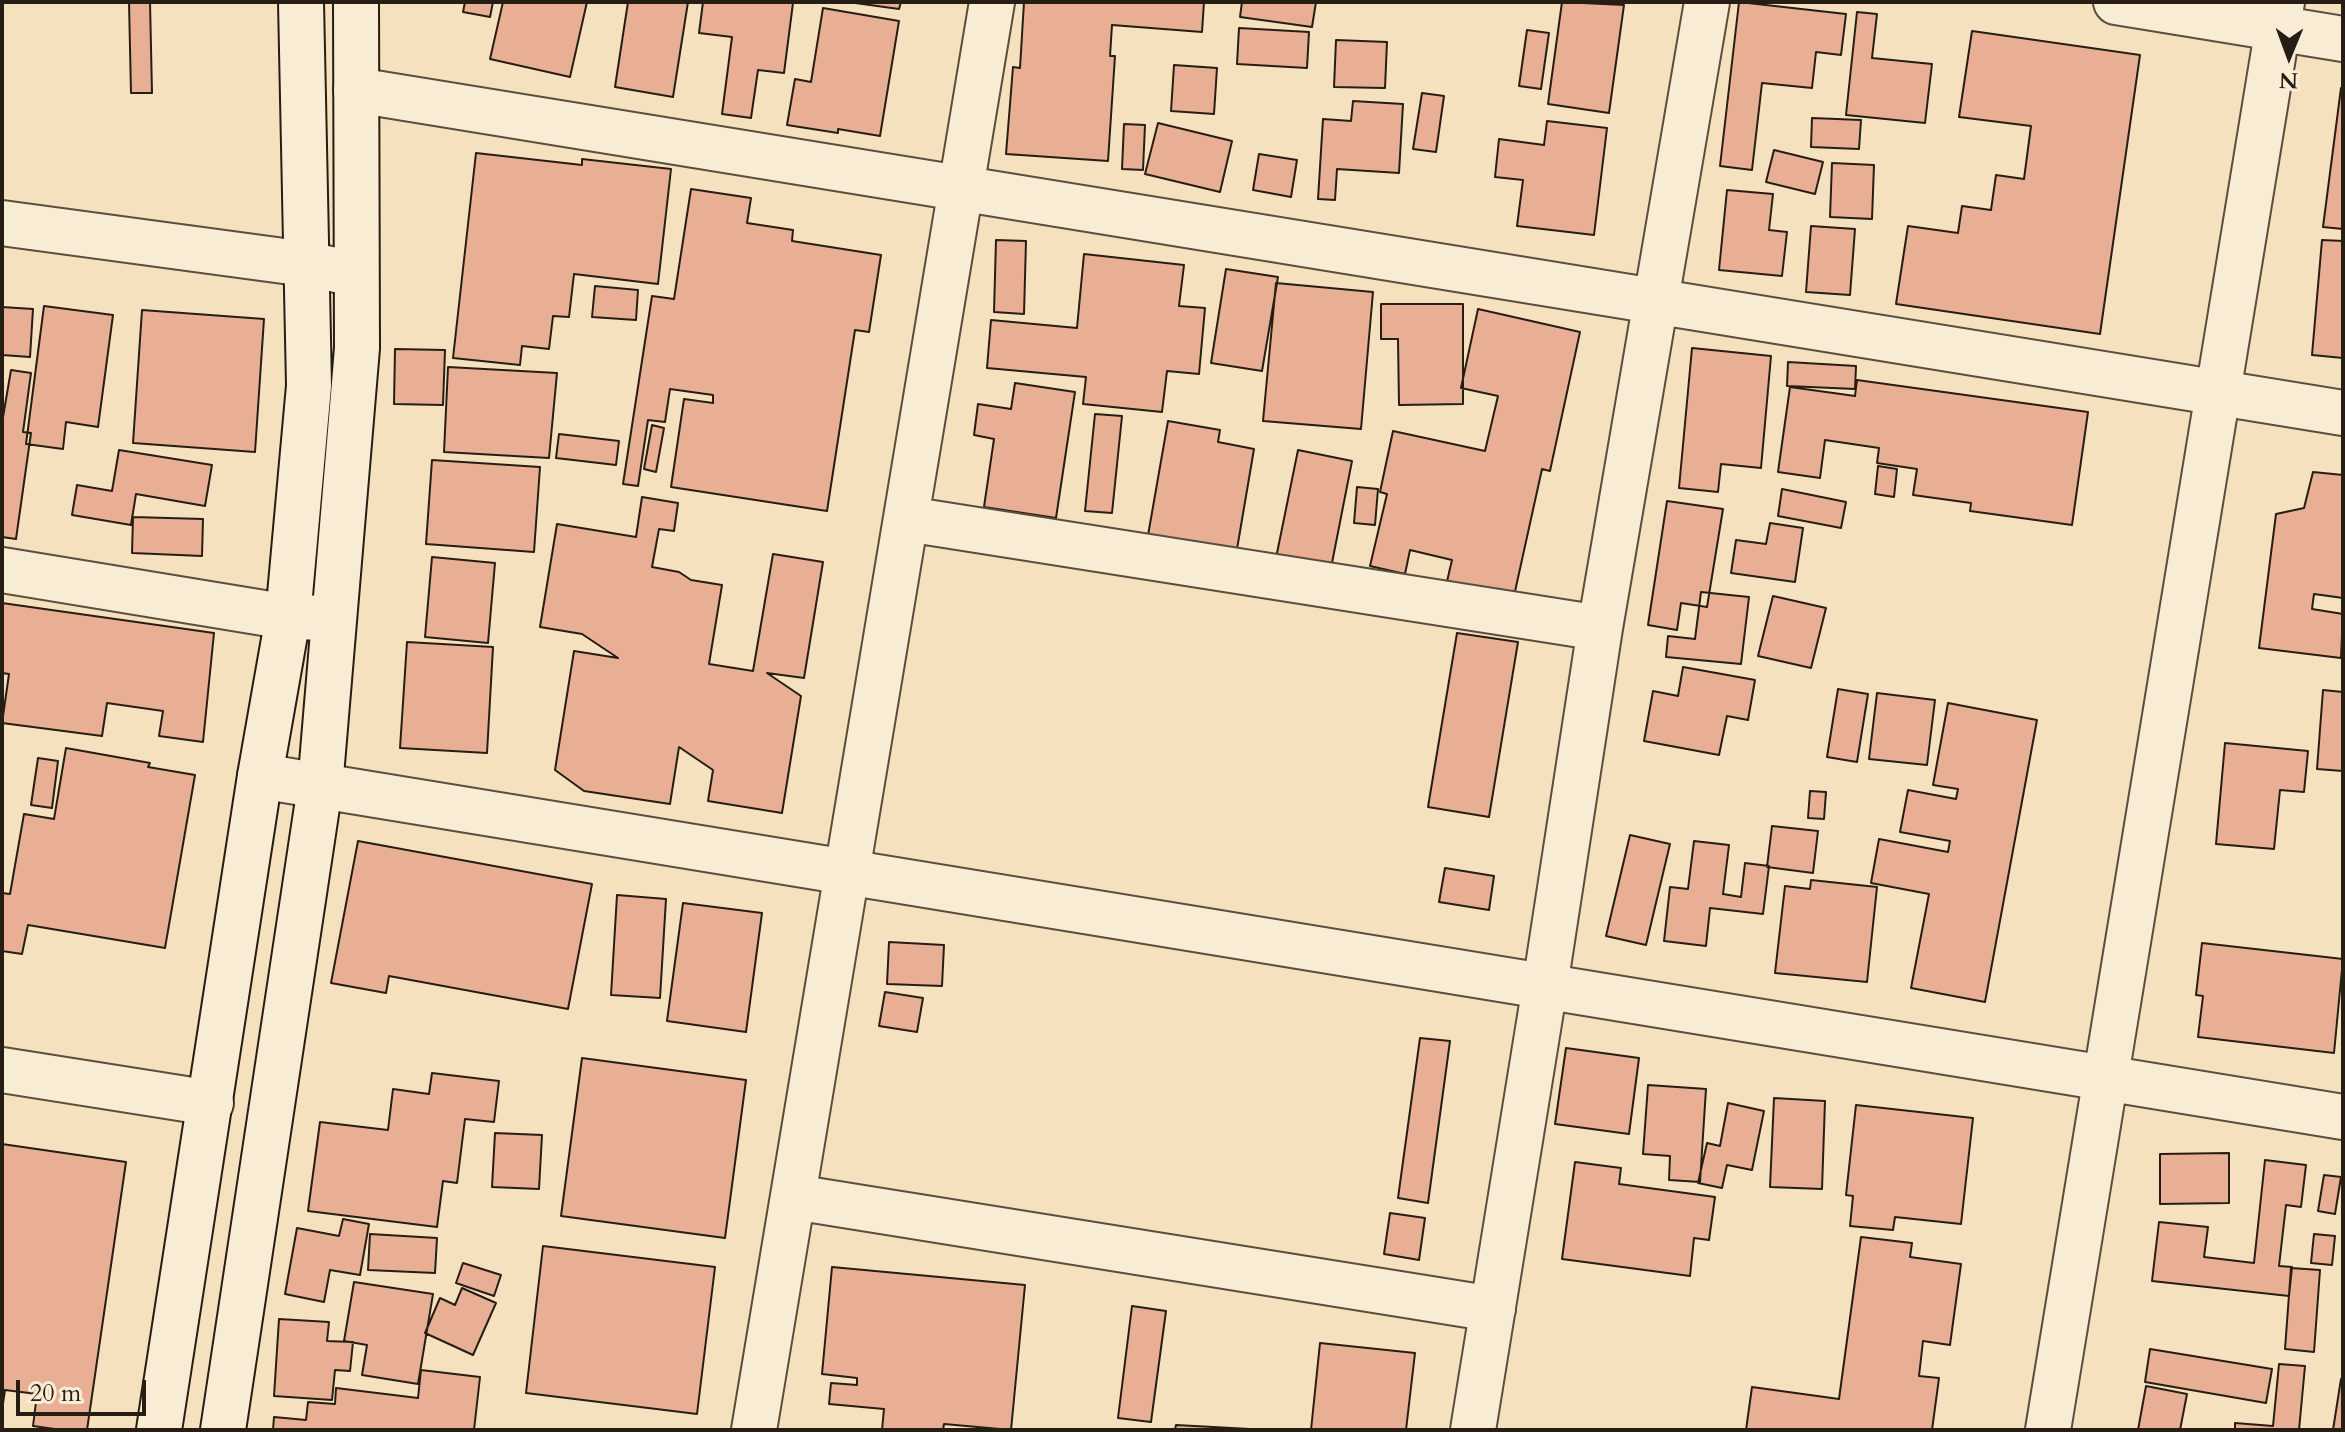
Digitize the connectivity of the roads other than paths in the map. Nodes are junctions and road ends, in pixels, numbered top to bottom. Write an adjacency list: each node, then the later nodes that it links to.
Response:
1 (301, 2): 11 (street)
2 (356, 2): 8 (street)
3 (992, 2): 9 (street)
4 (1707, 2): 13 (street)
5 (2116, 2): 6 (street)
6 (2280, 15): 7 (street); 14 (street)
7 (2343, 39)
8 (356, 90): 9 (street); 12 (street)
9 (962, 189): 13 (street); 16 (street)
10 (2, 223): 11 (street)
11 (306, 264): 12 (street); 18 (street)
12 (356, 274): 19 (street)
13 (1658, 302): 14 (street); 20 (street)
14 (2218, 393): 15 (street); 26 (street)
15 (2343, 413)
16 (907, 519): 20 (street); 23 (street)
17 (2, 570): 18 (street)
18 (288, 617): 19 (street); 21 (street)
19 (334, 618): 22 (street)
20 (1600, 628): 24 (street)
21 (260, 776): 22 (street); 27 (street)
22 (320, 787): 23 (street); 32 (street)
23 (849, 873): 24 (street); 29 (street)
24 (1545, 986): 26 (street); 30 (street)
25 (2, 1070): 27 (street)
26 (2105, 1078): 28 (street); 35 (street)
27 (211, 1103): 31 (street)
28 (2343, 1117)
29 (794, 1197): 30 (street); 33 (street)
30 (1493, 1309): 34 (street)
31 (159, 1430)
32 (223, 1430)
33 (754, 1430)
34 (1473, 1430)
35 (2048, 1430)

